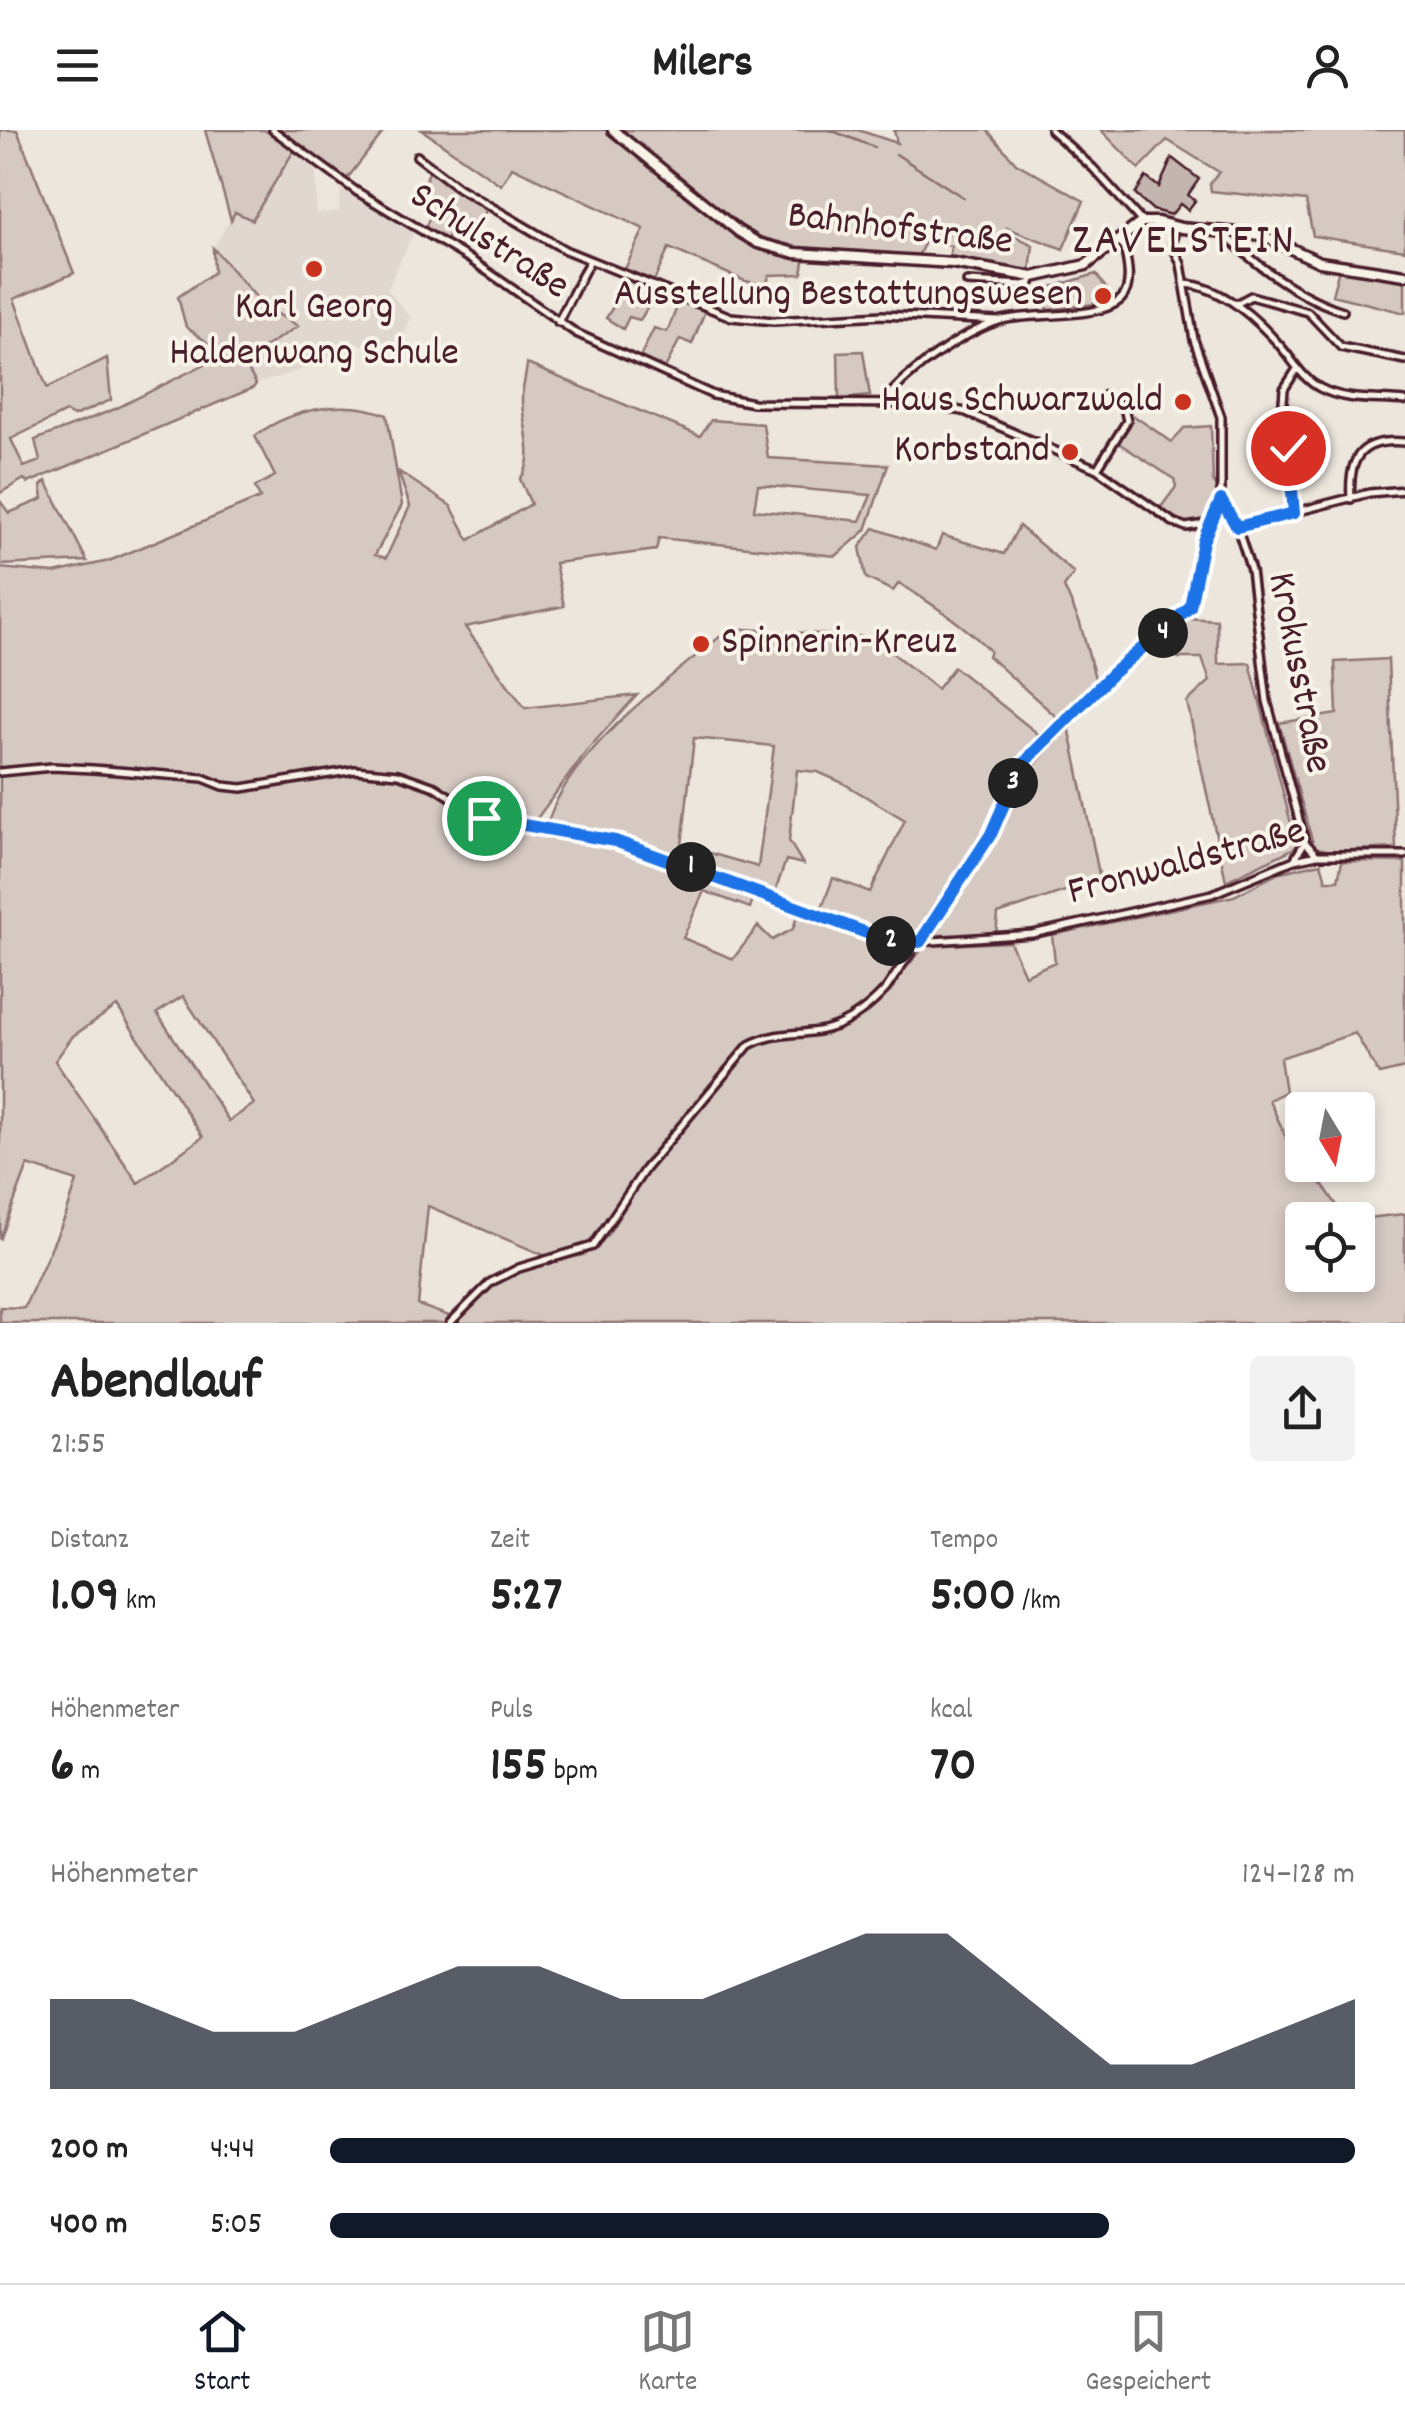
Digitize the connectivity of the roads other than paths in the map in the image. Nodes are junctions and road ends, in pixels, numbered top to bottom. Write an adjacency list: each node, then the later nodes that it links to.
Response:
1 (273, 130): 19 (street, Schulstraße)
2 (613, 130): 11 (street, Bahnhofstraße)
3 (1050, 130): 5 (street)
4 (417, 156): 9 (street)
5 (1142, 222): 6 (street); 8 (street, Bahnhofstraße)
6 (1174, 227): 7 (street); 13 (street)
7 (1228, 232): 10 (street); 14 (street)
8 (1118, 241): 11 (street, Bahnhofstraße); 18 (street)
9 (590, 261): 18 (street); 19 (street)
10 (1405, 275)
11 (1033, 276): 12 (street)
12 (967, 282)
13 (1185, 284): 15 (street); 29 (street)
14 (1314, 302): 16 (street); 17 (street)
15 (1236, 304): 17 (street); 21 (street)
16 (1344, 311)
17 (1308, 312): 20 (street)
18 (998, 321): 24 (street)
19 (558, 322): 24 (street, Schulstraße)
20 (1405, 360)
21 (1297, 368): 23 (street); 30 (street)
22 (1105, 395): 26 (street)
23 (1405, 401)
24 (893, 403): 26 (street, Schulstraße)
25 (1405, 442): 28 (street)
26 (1096, 469): 31 (street, Schulstraße)
27 (1405, 490): 28 (street)
28 (1351, 498): 30 (street)
29 (1221, 500): 31 (street); 32 (street, Krokusstraße)
30 (1294, 513): 32 (street)
31 (1210, 523): 38 (street)
32 (1237, 527): 34 (street, Krokusstraße)
33 (0, 772): 38 (street, Fronwaldstraße)
34 (1305, 842): 35 (street, Krokusstraße); 37 (street)
35 (1318, 856): 36 (street, Fronwaldstraße); 37 (street, Fronwaldstraße)
36 (1405, 856)
37 (1294, 860): 38 (street, Fronwaldstraße)
38 (920, 942): 39 (street)
39 (450, 1323)

